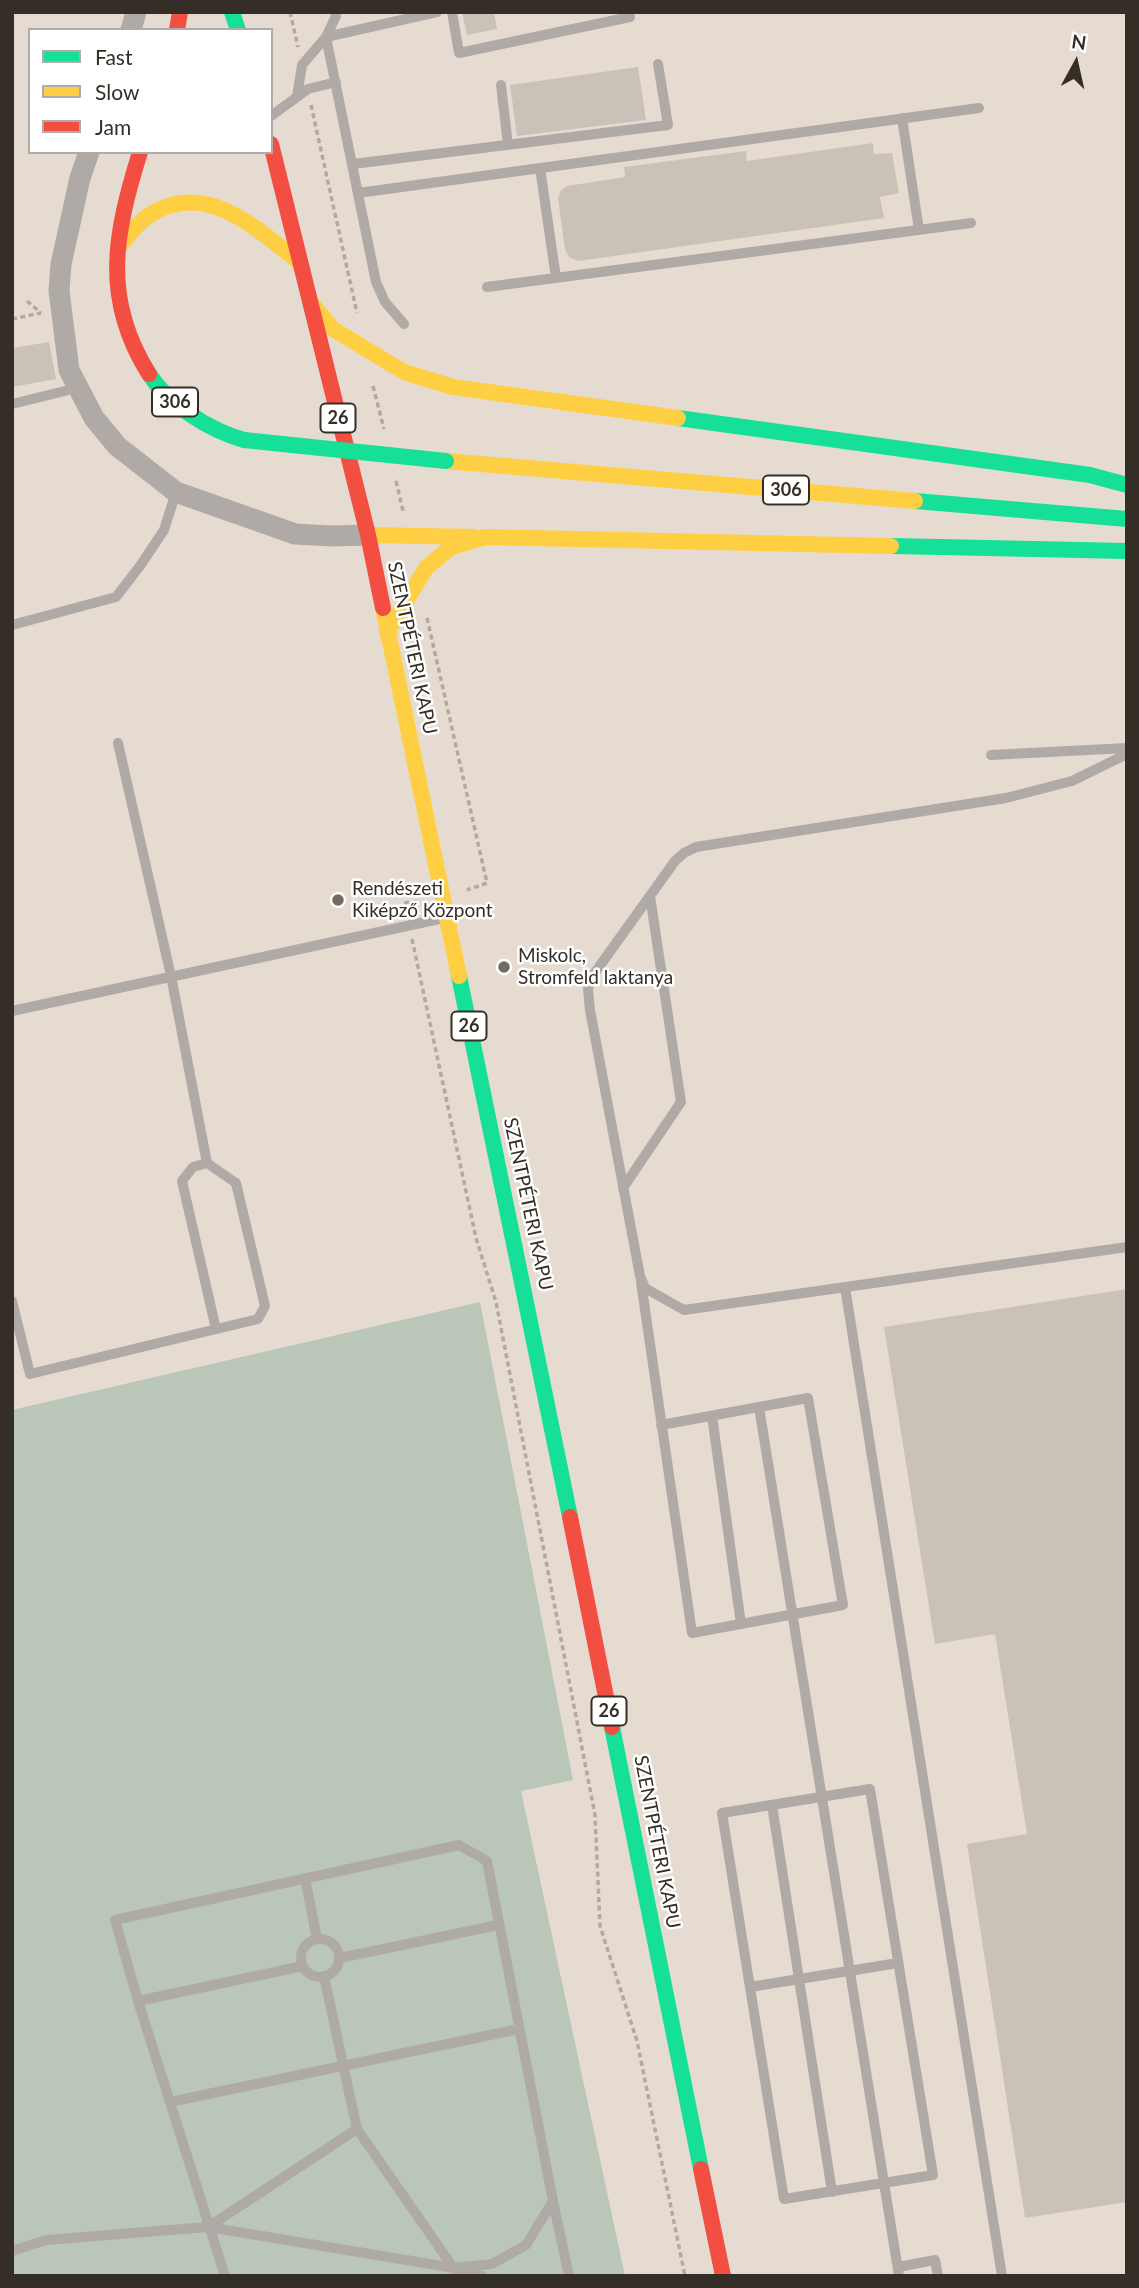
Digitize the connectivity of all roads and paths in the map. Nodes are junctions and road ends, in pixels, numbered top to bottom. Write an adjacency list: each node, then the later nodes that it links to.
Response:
1 (290, 12): 8 (path)
2 (335, 12): 6 (lane)
3 (437, 12): 6 (lane)
4 (452, 12): 5 (lane)
5 (629, 12)
6 (326, 37): 8 (lane); 9 (lane)
7 (658, 64): 16 (lane)
8 (302, 65): 12 (lane)
9 (337, 82): 11 (lane); 20 (lane)
10 (500, 85): 16 (lane)
11 (308, 89): 12 (lane); 34 (path)
12 (297, 97): 14 (lane)
13 (979, 108): 15 (lane)
14 (273, 115)
15 (902, 118): 21 (lane); 24 (lane)
16 (508, 145): 20 (lane)
17 (273, 152): 26 (main road, SZENTPÉTERI KAPU / 26)
18 (88, 154): 31 (street)
19 (139, 154): 25 (main road)
20 (353, 164): 22 (lane)
21 (540, 168): 22 (lane); 27 (lane)
22 (358, 193): 33 (lane)
23 (971, 223): 24 (lane)
24 (919, 230): 27 (lane)
25 (118, 248): 26 (main road); 41 (main road, 306, bridge)
26 (300, 263): 30 (main road, SZENTPÉTERI KAPU / 26)
27 (556, 278): 28 (lane)
28 (487, 287)
29 (27, 301): 31 (path)
30 (309, 301): 34 (main road); 42 (main road, SZENTPÉTERI KAPU / 26)
31 (51, 311): 32 (path); 35 (street)
32 (12, 319)
33 (404, 324)
34 (365, 349): 37 (path); 39 (main road)
35 (77, 388): 36 (lane); 40 (street)
36 (12, 404)
37 (384, 429)
38 (393, 469): 43 (path)
39 (1127, 485)
40 (176, 492): 42 (street); 47 (lane)
41 (1127, 519)
42 (368, 535): 43 (main road); 48 (main road, SZENTPÉTERI KAPU / 26)
43 (408, 535): 44 (main road)
44 (485, 537): 45 (main road); 46 (main road)
45 (1127, 551)
46 (419, 583): 48 (main road); 54 (path)
47 (12, 625)
48 (387, 633): 54 (main road, SZENTPÉTERI KAPU / 26)
49 (118, 743): 57 (lane)
50 (1127, 748): 52 (lane)
51 (1127, 754): 53 (lane)
52 (991, 755)
53 (650, 897): 60 (lane); 60 (lane)
54 (443, 898): 55 (main road, SZENTPÉTERI KAPU / 26); 56 (path)
55 (446, 918): 56 (lane); 99 (main road, SZENTPÉTERI KAPU / 26)
56 (409, 926): 57 (lane); 98 (path)
57 (171, 976): 58 (lane); 59 (lane)
58 (12, 1011)
59 (207, 1163): 65 (lane); 65 (lane)
60 (623, 1188): 62 (lane)
61 (1127, 1247): 63 (lane)
62 (640, 1276): 63 (lane); 68 (lane)
63 (845, 1287): 101 (lane)
64 (12, 1301): 65 (lane)
65 (216, 1329)
66 (759, 1407): 67 (lane); 69 (lane); 69 (lane)
67 (712, 1416): 68 (lane); 70 (lane)
68 (661, 1424): 70 (lane)
69 (793, 1615): 70 (lane); 71 (lane)
70 (741, 1624)
71 (822, 1796): 72 (lane); 77 (lane); 79 (lane)
72 (772, 1805): 81 (lane); 82 (lane)
73 (304, 1878): 74 (lane); 75 (lane); 83 (lane)
74 (498, 1926): 76 (lane); 84 (lane)
75 (317, 1939): 76 (lane); 78 (lane)
76 (340, 1958): 80 (lane)
77 (898, 1963): 79 (lane); 88 (lane)
78 (303, 1966): 80 (lane); 83 (lane)
79 (850, 1971): 81 (lane); 88 (lane)
80 (324, 1976): 85 (lane)
81 (799, 1979): 82 (lane); 89 (lane)
82 (750, 1987): 89 (lane)
83 (138, 2001): 86 (lane)
84 (519, 2029): 85 (lane); 90 (lane)
85 (343, 2066): 86 (lane); 87 (lane)
86 (170, 2102): 91 (lane)
87 (357, 2129): 91 (lane); 93 (lane)
88 (885, 2183): 89 (lane); 94 (lane)
89 (832, 2192)
90 (553, 2201): 93 (lane); 97 (lane)
91 (208, 2227): 92 (lane); 93 (lane); 95 (lane)
92 (12, 2251)
93 (456, 2272): 96 (lane)
94 (899, 2272): 100 (lane)
95 (225, 2276)
96 (482, 2276)
97 (569, 2276)
98 (685, 2276)
99 (723, 2276)
100 (938, 2276)
101 (1002, 2276)

